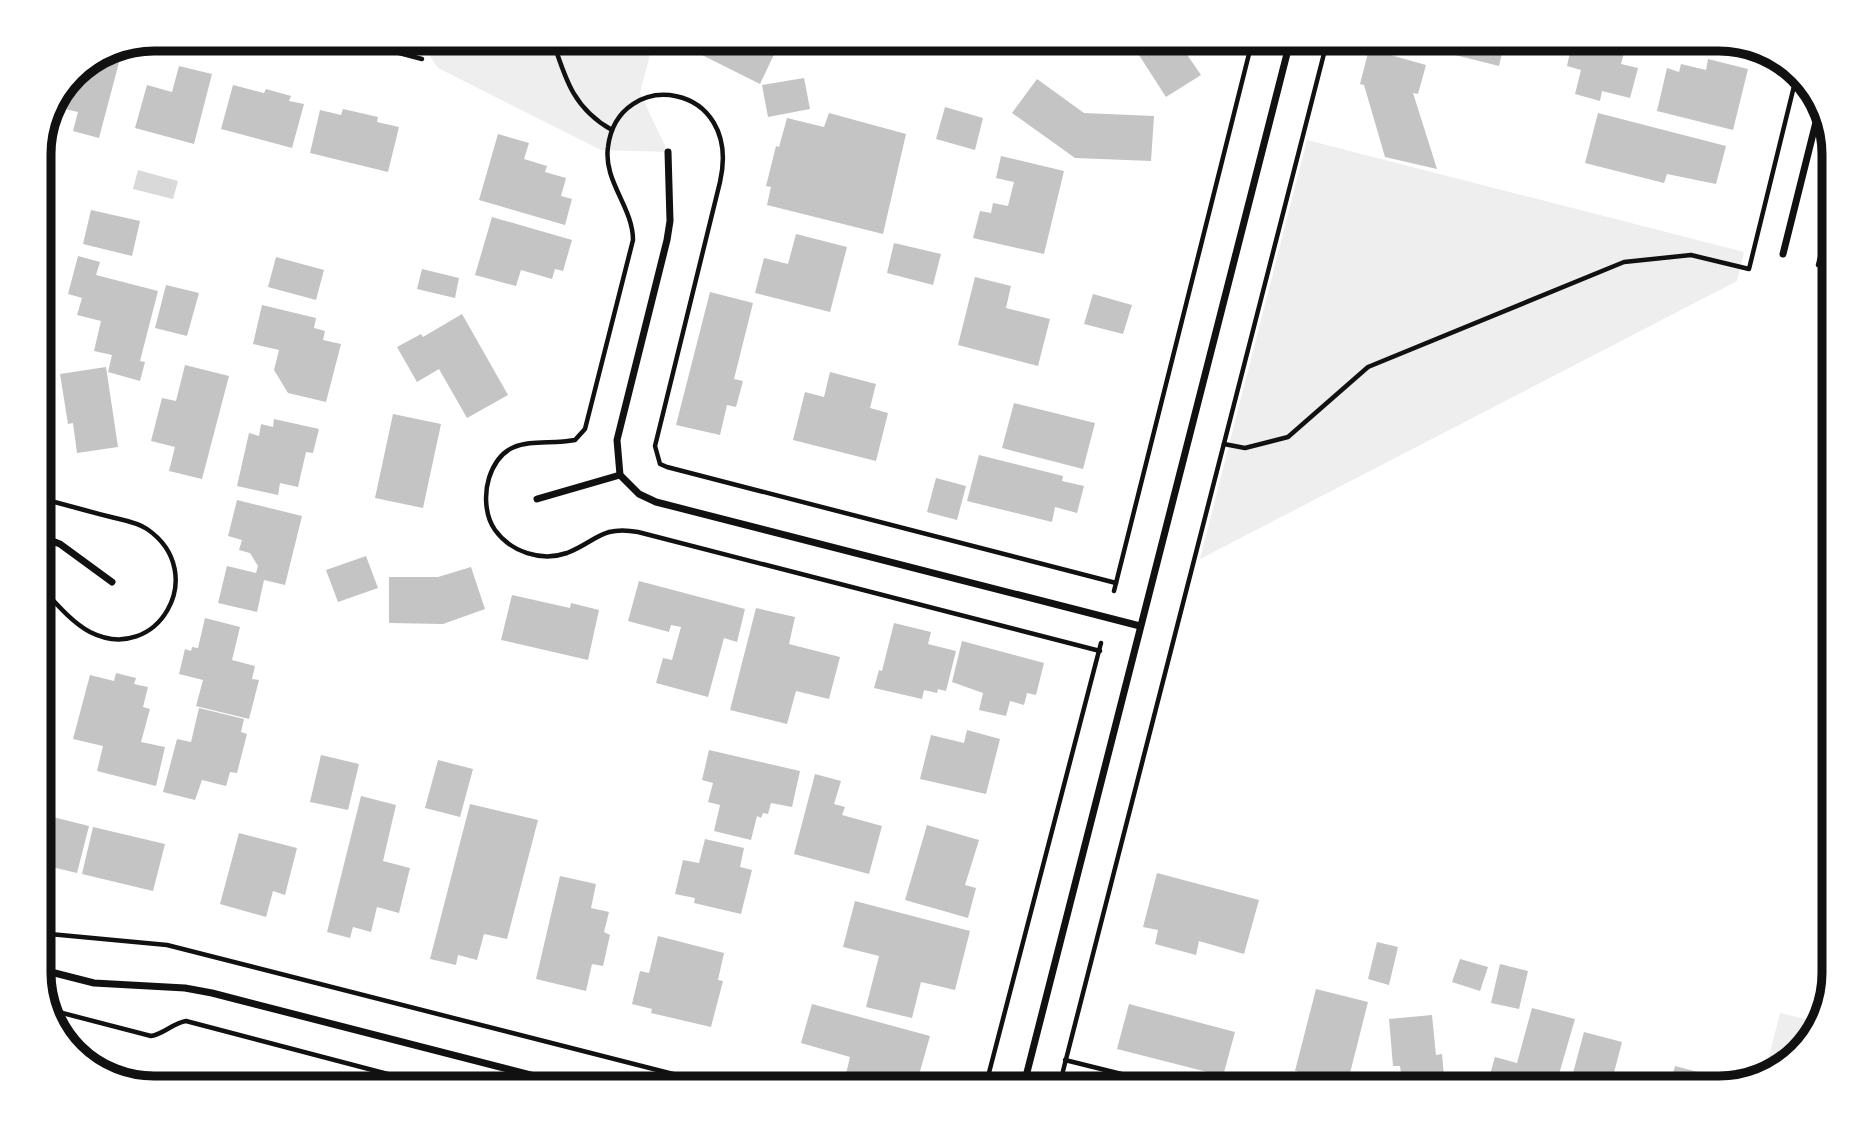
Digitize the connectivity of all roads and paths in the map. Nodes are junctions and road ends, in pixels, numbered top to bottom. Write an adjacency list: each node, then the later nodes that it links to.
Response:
1 (392, 51): 6 (path)
2 (556, 51): 9 (path)
3 (1250, 51): 21 (path)
4 (1288, 51): 23 (street)
5 (1325, 51): 15 (path)
6 (422, 59)
7 (1795, 84): 15 (path)
8 (1817, 119): 12 (street)
9 (612, 130)
10 (668, 152): 17 (street)
11 (1822, 249): 13 (path)
12 (1783, 254)
13 (1818, 265)
14 (581, 436): 25 (path)
15 (1224, 444): 29 (path)
16 (655, 446): 21 (path)
17 (620, 475): 18 (street); 23 (street)
18 (537, 499)
19 (51, 541): 20 (street)
20 (112, 582)
21 (1116, 583): 22 (path)
22 (1114, 591)
23 (1140, 626): 35 (street)
24 (1101, 643): 25 (path)
25 (1100, 651): 34 (path)
26 (51, 934): 33 (path)
27 (51, 972): 32 (street)
28 (58, 1012): 31 (path)
29 (1065, 1059): 30 (path); 36 (path)
30 (1063, 1071)
31 (395, 1076)
32 (535, 1076)
33 (681, 1076)
34 (988, 1076)
35 (1029, 1076)
36 (1131, 1076)

